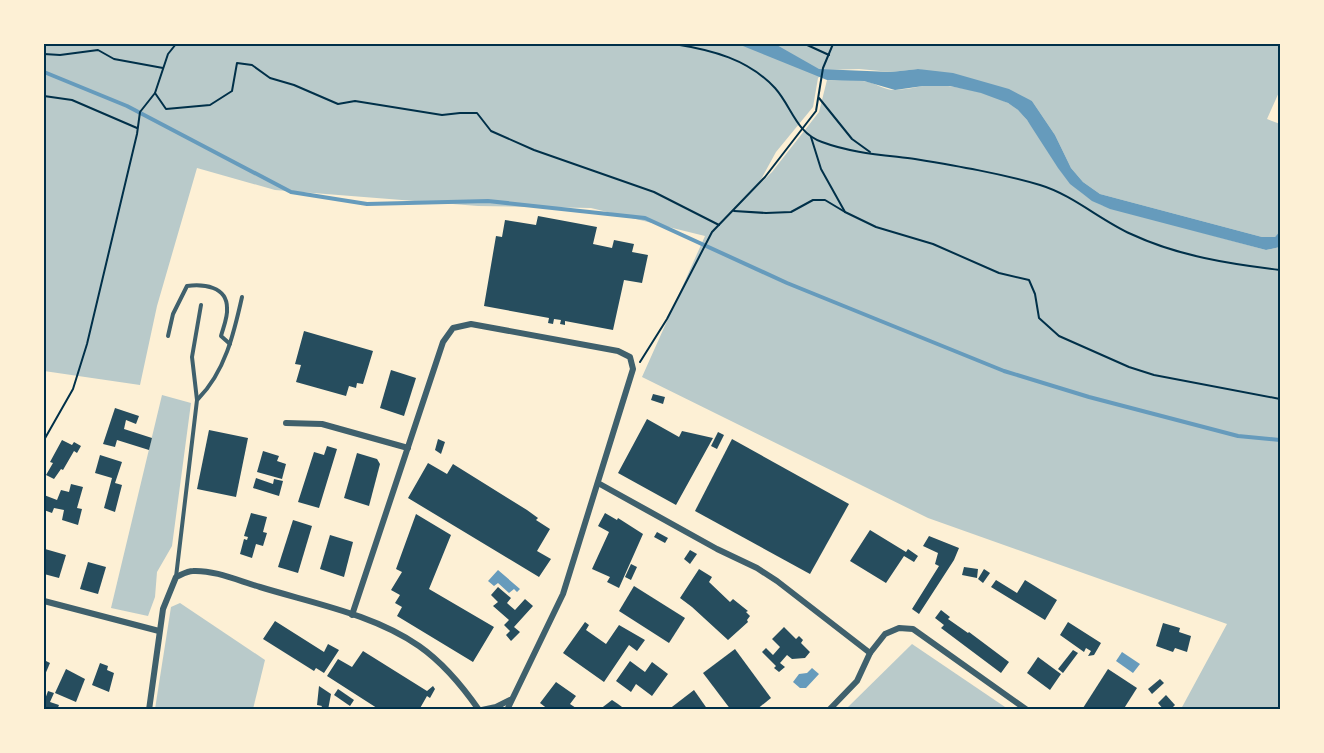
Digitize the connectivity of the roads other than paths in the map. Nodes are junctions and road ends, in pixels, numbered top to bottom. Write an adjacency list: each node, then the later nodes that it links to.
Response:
1 (242, 297): 4 (lane)
2 (201, 305): 5 (lane)
3 (168, 336): 4 (lane)
4 (230, 344): 5 (lane)
5 (197, 400): 9 (lane)
6 (286, 423): 7 (street)
7 (408, 448): 8 (street); 11 (street)
8 (598, 483): 13 (street); 14 (street)
9 (176, 577): 11 (street); 12 (street)
10 (44, 601): 12 (street)
11 (352, 615): 16 (street)
12 (159, 631): 15 (street)
13 (870, 652): 18 (street); 19 (street)
14 (510, 700): 16 (street); 17 (street)
15 (149, 710)
16 (481, 710)
17 (507, 710)
18 (829, 710)
19 (1027, 710)

